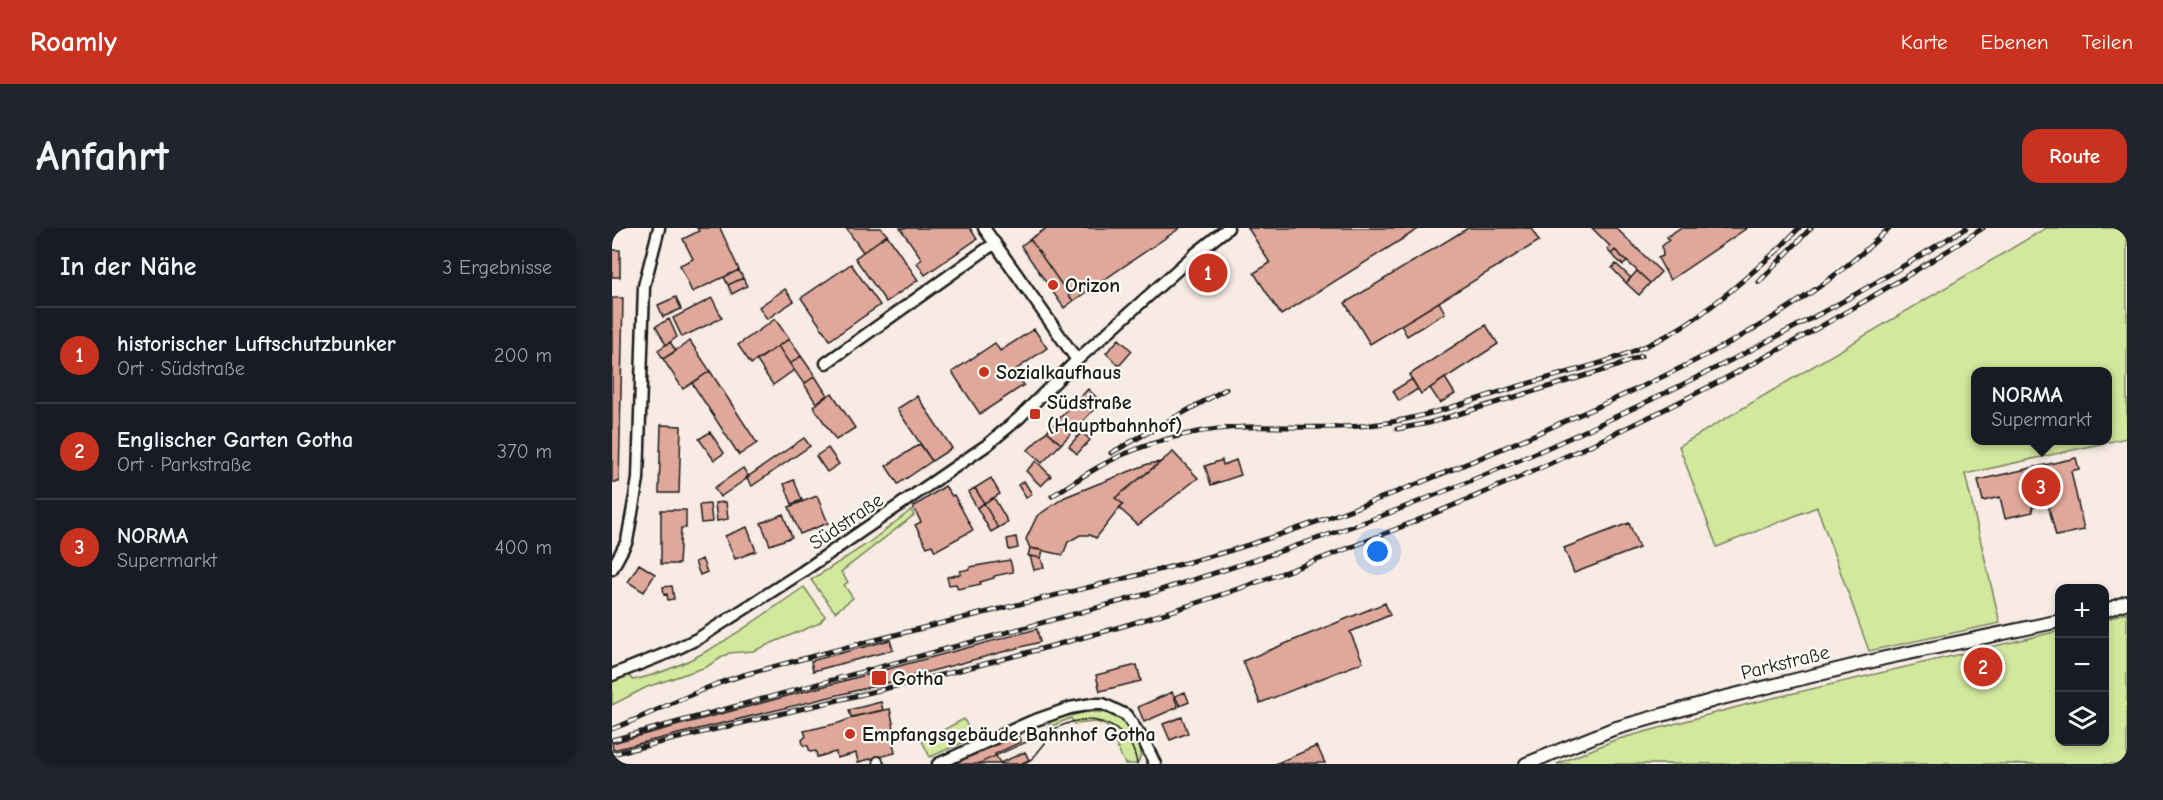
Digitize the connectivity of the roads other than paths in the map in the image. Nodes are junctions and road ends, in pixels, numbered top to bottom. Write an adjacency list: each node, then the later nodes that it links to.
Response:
1 (659, 228): 7 (street)
2 (984, 228): 4 (street)
3 (1228, 228): 5 (street, Südstraße)
4 (995, 243): 5 (street); 6 (street)
5 (1077, 360): 11 (street, Südstraße)
6 (826, 363)
7 (612, 569)
8 (2127, 602): 9 (street)
9 (2109, 608)
10 (2055, 622): 14 (street, Parkstraße)
11 (612, 675)
12 (938, 764): 13 (street)
13 (1155, 764)
14 (1526, 764)

